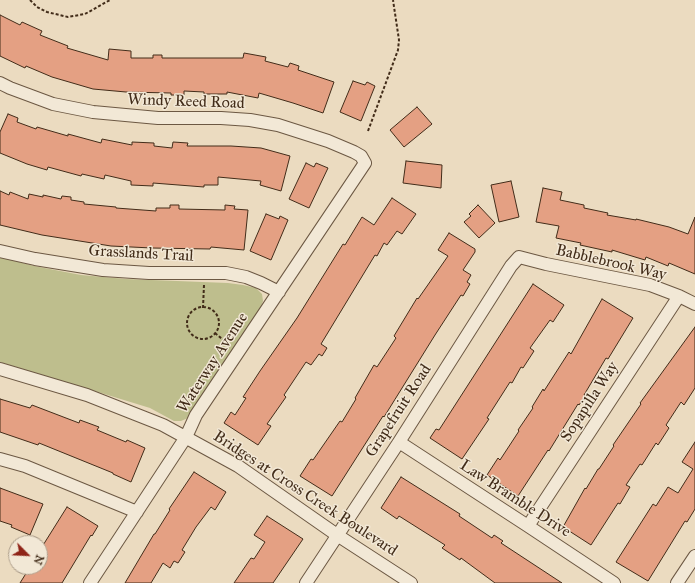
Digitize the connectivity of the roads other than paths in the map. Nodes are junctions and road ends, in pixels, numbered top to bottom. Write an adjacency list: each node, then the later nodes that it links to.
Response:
1 (0, 83): 2 (street, Windy Reed Road)
2 (365, 162): 5 (street, Waterway Avenue)
3 (0, 250): 5 (street, Grasslands Trail)
4 (519, 257): 6 (street, Babblebrook Way); 10 (street, Grapefruit Road)
5 (279, 292): 9 (street, Waterway Avenue)
6 (679, 296): 7 (street, Babblebrook Way); 13 (street, Sopapilla Way)
7 (695, 304)
8 (0, 369): 9 (street, Bridges at Cross Creek Boulevard)
9 (186, 437): 12 (street, Waterway Avenue); 14 (street, Bridges at Cross Creek Boulevard)
10 (399, 442): 13 (street, Law Bramble Drive); 14 (street, Grapefruit Road)
11 (0, 460): 12 (street)
12 (137, 512): 16 (street, Waterway Avenue)
13 (528, 526): 19 (street, Law Bramble Drive)
14 (337, 535): 17 (street, Grapefruit Road); 18 (street, Bridges at Cross Creek Boulevard)
15 (695, 556): 20 (street)
16 (90, 583)
17 (306, 583)
18 (411, 583)
19 (614, 583)
20 (677, 583)

